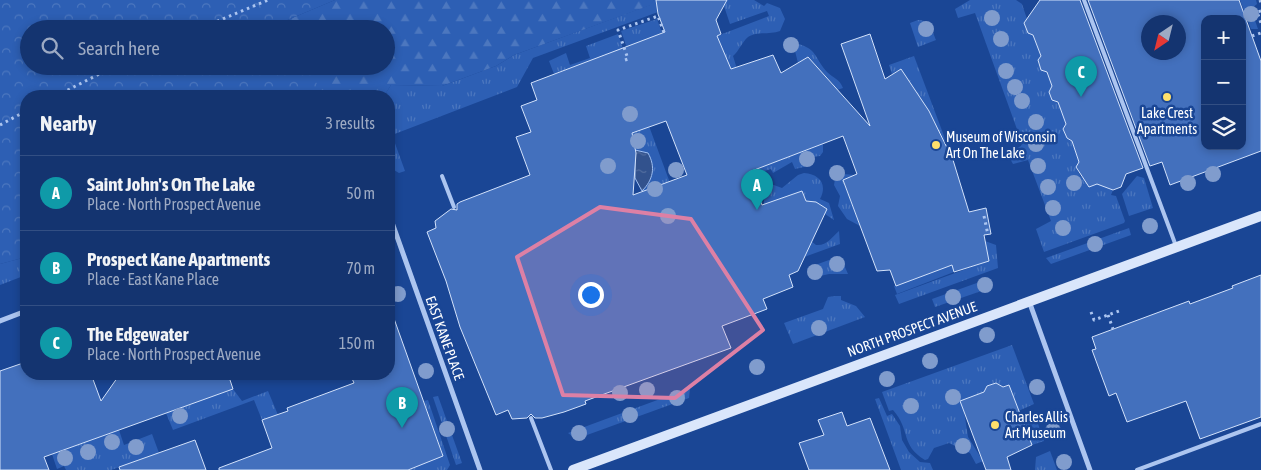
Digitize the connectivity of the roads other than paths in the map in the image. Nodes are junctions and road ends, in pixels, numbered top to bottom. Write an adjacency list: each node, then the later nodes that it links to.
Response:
1 (1084, 0): 6 (lane)
2 (442, 176): 3 (lane)
3 (454, 207)
4 (1261, 216): 6 (main road, NORTH PROSPECT AVENUE)
5 (395, 231): 12 (street, EAST KANE PLACE)
6 (1176, 247): 7 (main road, NORTH PROSPECT AVENUE)
7 (1029, 301): 14 (main road, NORTH PROSPECT AVENUE); 15 (street)
8 (20, 313): 9 (street)
9 (0, 321)
10 (531, 418): 13 (lane)
11 (1261, 424): 16 (lane)
12 (480, 470)
13 (551, 470)
14 (573, 470)
15 (1090, 470)
16 (1137, 470)

